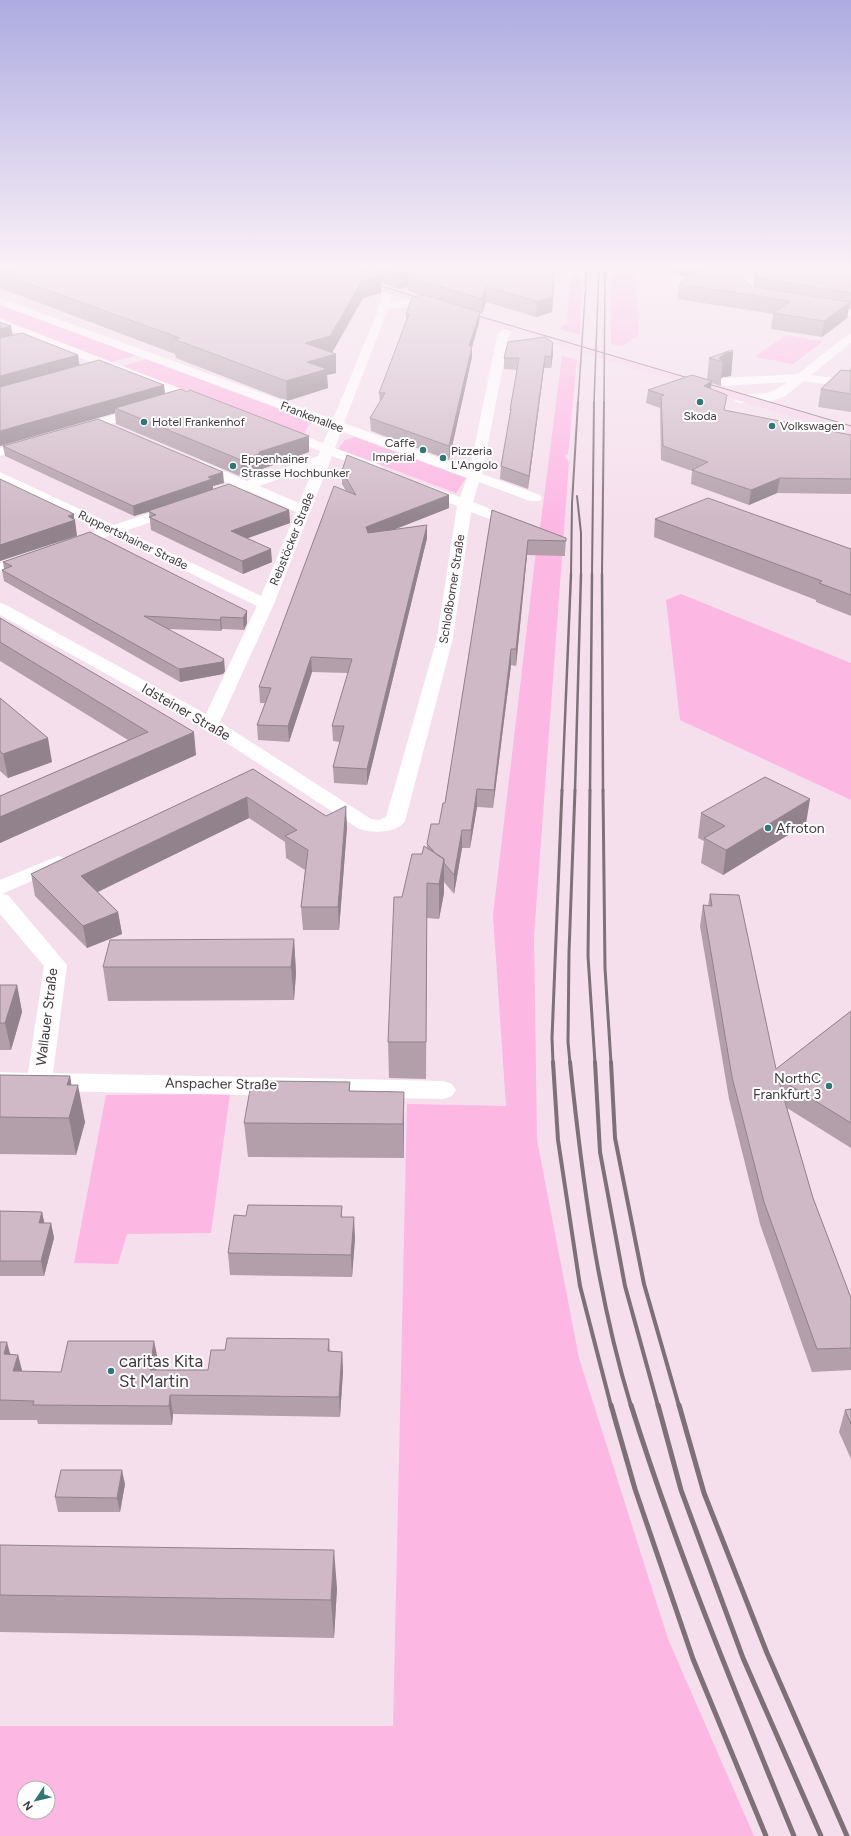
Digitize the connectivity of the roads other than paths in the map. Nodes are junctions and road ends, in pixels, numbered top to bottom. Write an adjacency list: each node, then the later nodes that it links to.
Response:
1 (77, 352): 9 (street)
2 (135, 352): 8 (street, Frankenallee)
3 (366, 352): 23 (street, Rebstöcker Straße)
4 (500, 352): 34 (street, Schloßborner Straße)
5 (586, 352): 16 (main road)
6 (617, 352): 12 (main road)
7 (833, 352): 11 (street)
8 (147, 356): 9 (street); 23 (street, Frankenallee)
9 (110, 365): 10 (street); 14 (street)
10 (94, 370)
11 (801, 377): 12 (street); 13 (street); 15 (street)
12 (724, 382): 15 (main road)
13 (851, 384)
14 (190, 396): 17 (street); 18 (street)
15 (774, 397): 16 (street); 20 (street); 21 (main road)
16 (740, 399): 20 (main road)
17 (168, 403)
18 (212, 405)
19 (155, 407): 22 (street)
20 (788, 413): 25 (main road)
21 (851, 420)
22 (100, 423): 26 (street); 27 (street)
23 (335, 426): 30 (street, Rebstöcker Straße); 34 (street, Frankenallee)
24 (271, 428): 30 (street, Frankenallee)
25 (851, 431)
26 (122, 432)
27 (64, 433)
28 (43, 440): 29 (street)
29 (0, 452)
30 (325, 454): 32 (street, Frankenallee); 36 (street); 39 (street, Rebstöcker Straße)
31 (181, 457): 36 (street)
32 (385, 473)
33 (0, 476): 40 (street, Ruppertshainer Straße)
34 (474, 476): 37 (street, Frankenallee); 38 (street, Schloßborner Straße)
35 (407, 481): 38 (street)
36 (246, 486): 39 (street); 40 (street)
37 (535, 498)
38 (466, 504): 41 (street); 48 (street, Schloßborner Straße)
39 (304, 510): 43 (street, Rebstöcker Straße)
40 (111, 530): 42 (street); 43 (street, Ruppertshainer Straße)
41 (534, 531)
42 (0, 568)
43 (266, 604): 45 (street, Rebstöcker Straße)
44 (0, 608): 45 (street, Idsteiner Straße)
45 (210, 724): 46 (street, Idsteiner Straße)
46 (270, 764): 47 (street); 48 (street, Idsteiner Straße)
47 (248, 774)
48 (366, 825)
49 (78, 852): 50 (street)
50 (0, 888)
51 (0, 900): 53 (street, Wallauer Straße)
52 (0, 1081): 53 (street, Anspacher Straße)
53 (39, 1081): 54 (street, Anspacher Straße)
54 (443, 1090)

